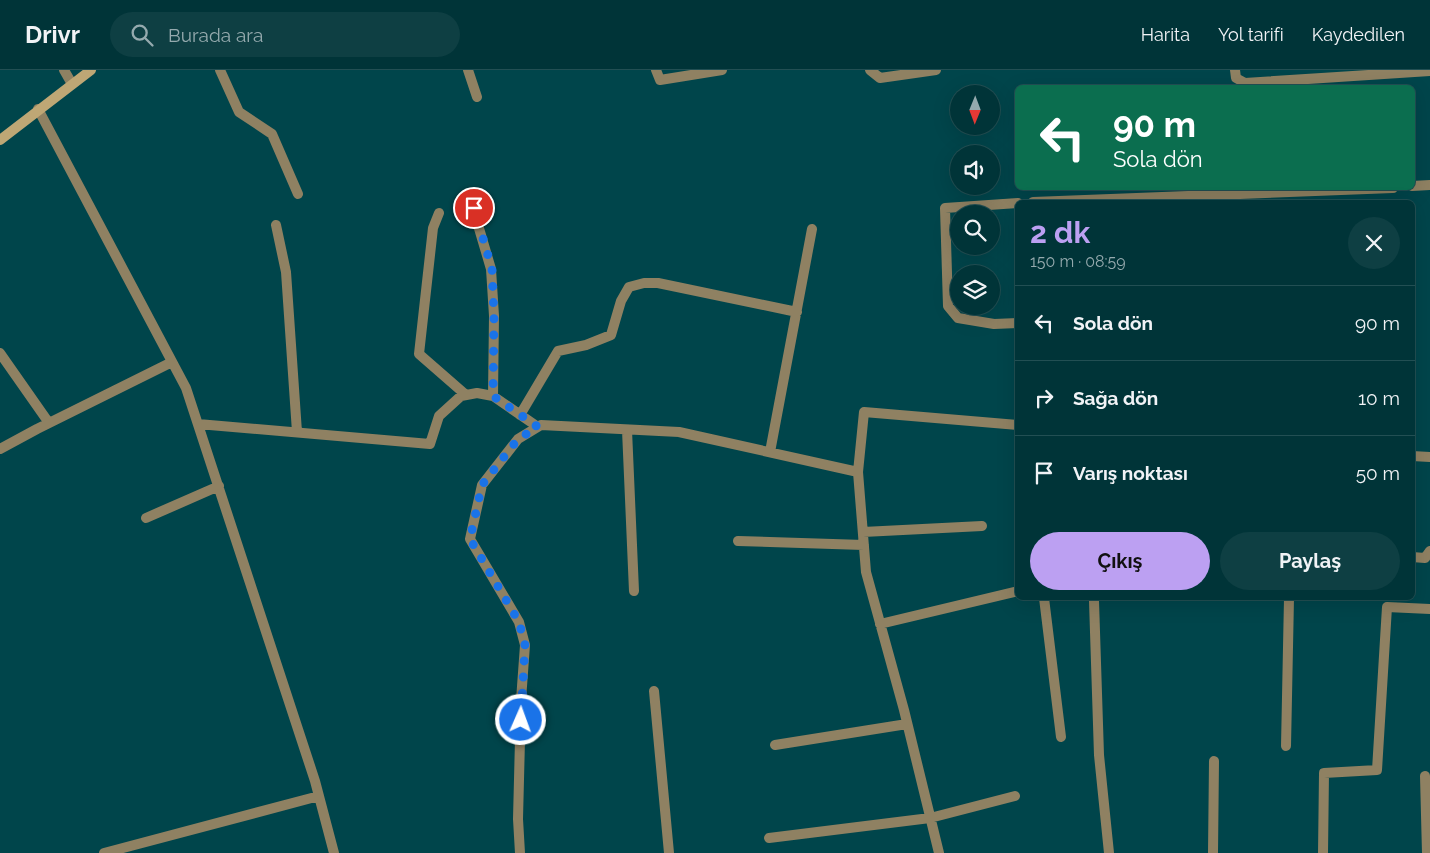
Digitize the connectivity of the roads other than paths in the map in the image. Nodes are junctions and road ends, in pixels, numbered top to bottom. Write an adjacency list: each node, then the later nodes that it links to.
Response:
1 (64, 70): 11 (street)
2 (90, 70): 11 (main road)
3 (220, 70): 18 (street)
4 (468, 70): 12 (street)
5 (656, 70): 6 (street)
6 (722, 70)
7 (870, 70): 8 (street)
8 (936, 70)
9 (1235, 70): 10 (street)
10 (1430, 71)
11 (72, 84): 13 (main road)
12 (477, 97)
13 (38, 109): 14 (main road); 28 (street)
14 (0, 140)
15 (1430, 185): 16 (street)
16 (1415, 186)
17 (1342, 190): 19 (street)
18 (298, 194)
19 (1084, 200)
20 (1015, 204): 26 (street)
21 (474, 208): 30 (street)
22 (439, 214): 29 (street)
23 (276, 225): 37 (street)
24 (812, 229): 25 (street)
25 (797, 312): 31 (street); 39 (street)
26 (1015, 323)
27 (0, 353): 32 (street)
28 (172, 362): 32 (street); 33 (street)
29 (466, 395): 30 (street); 37 (street)
30 (493, 396): 31 (street)
31 (520, 415): 35 (street)
32 (49, 423): 38 (street)
33 (198, 424): 37 (street); 43 (street)
34 (1015, 425): 42 (street)
35 (538, 427): 36 (street); 71 (street)
36 (627, 430): 39 (street); 51 (street)
37 (297, 432)
38 (0, 449)
39 (770, 452): 42 (street)
40 (1415, 456): 41 (street)
41 (1430, 457)
42 (858, 472): 46 (street)
43 (218, 486): 44 (street); 65 (street)
44 (146, 518)
45 (982, 526): 46 (street)
46 (863, 532): 48 (street)
47 (738, 541): 48 (street)
48 (864, 545): 57 (street)
49 (1430, 551): 50 (street)
50 (1415, 557)
51 (634, 590)
52 (1015, 592): 57 (street)
53 (1044, 600): 60 (street)
54 (1289, 600): 62 (street)
55 (1094, 601): 74 (street)
56 (1430, 609): 76 (street)
57 (880, 624): 59 (street)
58 (654, 690): 72 (street)
59 (907, 724): 61 (street); 67 (street)
60 (1062, 737)
61 (775, 745)
62 (1286, 746)
63 (1214, 761): 75 (street)
64 (1425, 776): 77 (street)
65 (319, 796): 69 (street); 70 (street)
66 (1015, 796): 67 (street)
67 (930, 818): 68 (street); 73 (street)
68 (769, 838)
69 (104, 853)
70 (334, 853)
71 (520, 853)
72 (668, 853)
73 (939, 853)
74 (1109, 853)
75 (1213, 853)
76 (1324, 853)
77 (1427, 853)

